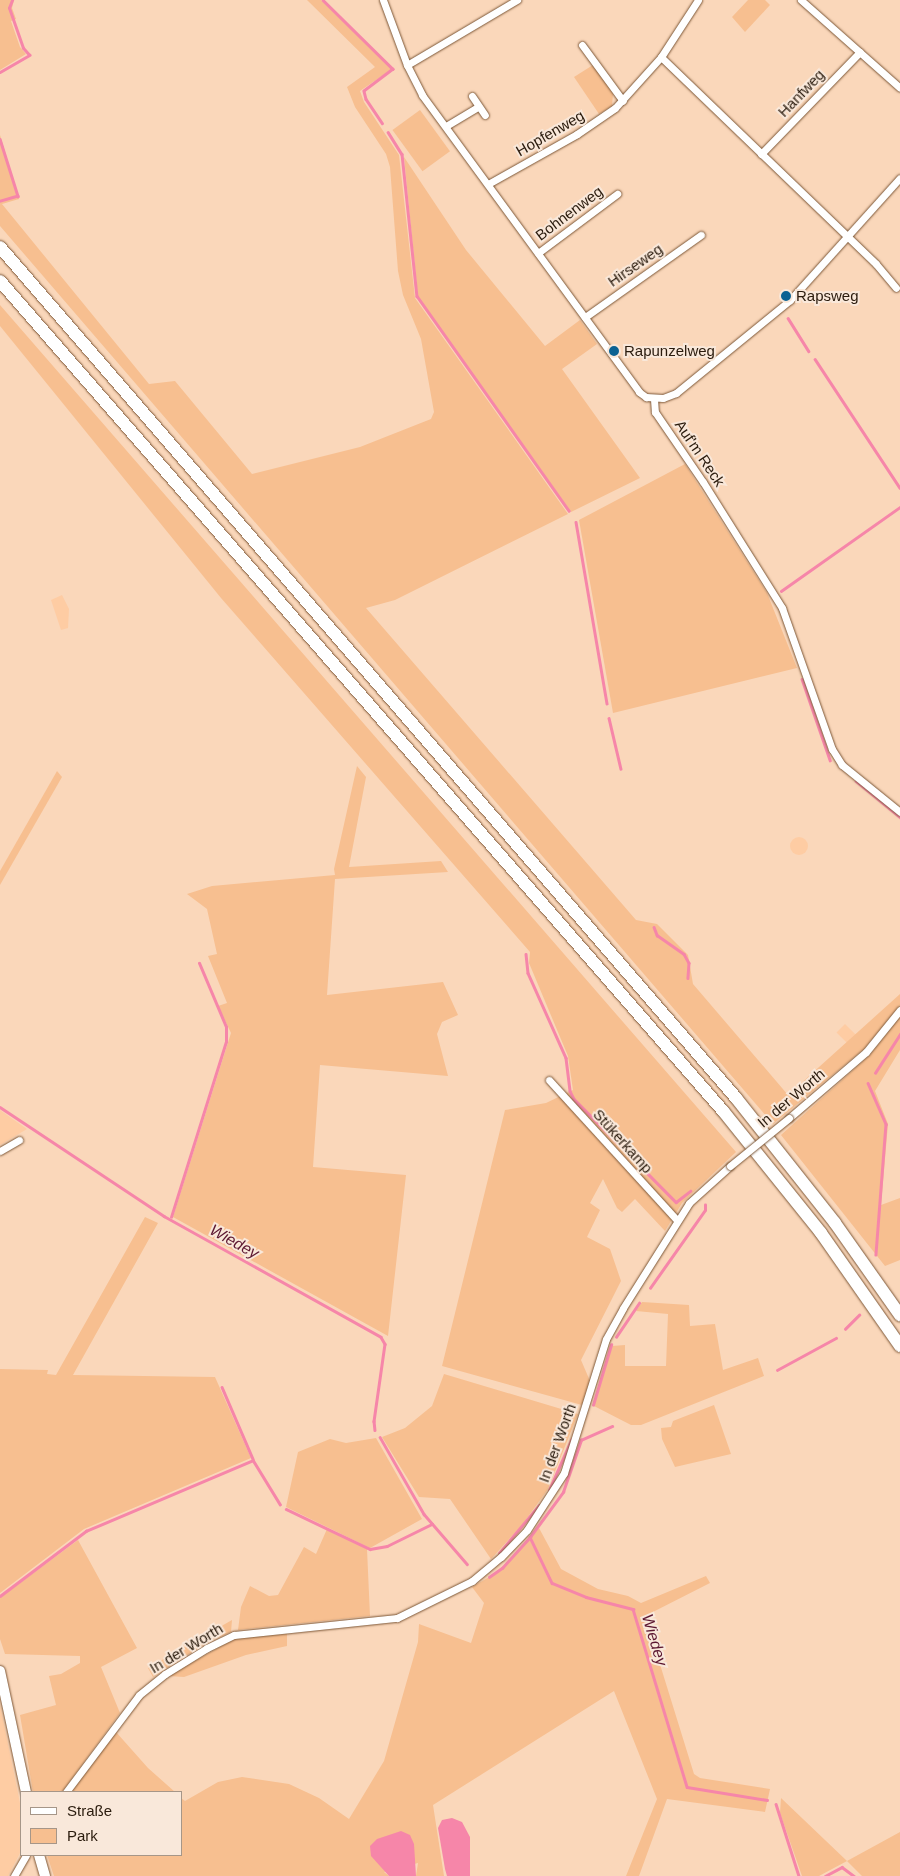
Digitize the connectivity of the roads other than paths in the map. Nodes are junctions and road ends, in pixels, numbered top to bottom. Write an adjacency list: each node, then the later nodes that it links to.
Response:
1 (383, 0): 8 (street)
2 (517, 0): 8 (street)
3 (698, 0): 7 (street, Hopfenweg)
4 (801, 0): 6 (street)
5 (582, 45): 11 (street)
6 (860, 52): 9 (street); 15 (street, Hanfweg)
7 (661, 57): 11 (street, Hopfenweg); 15 (street)
8 (407, 65): 14 (street)
9 (900, 88)
10 (472, 96): 12 (street)
11 (623, 100): 17 (street, Hopfenweg)
12 (478, 107): 13 (street); 14 (street)
13 (484, 116)
14 (446, 126): 17 (street)
15 (761, 154): 20 (street)
16 (899, 182): 20 (street)
17 (488, 184): 22 (street)
18 (617, 194): 22 (street, Bohnenweg)
19 (701, 235): 25 (street, Hirseweg)
20 (848, 236): 24 (street); 26 (street)
21 (0, 247): 33 (highway)
22 (538, 253): 25 (street)
23 (0, 281): 34 (highway)
24 (896, 288)
25 (585, 317): 26 (street)
26 (654, 399): 27 (street, Auf'm Reck)
27 (900, 812)
28 (900, 1010): 32 (street, In der Worth, bridge)
29 (549, 1080): 32 (street, Stükerkamp)
30 (19, 1140): 31 (street)
31 (0, 1151)
32 (677, 1220): 37 (street, In der Worth)
33 (900, 1316)
34 (900, 1346)
35 (0, 1671): 36 (street)
36 (26, 1791)
37 (67, 1791)
38 (25, 1856): 40 (street)
39 (39, 1856): 41 (street)
40 (14, 1876)
41 (45, 1876)

